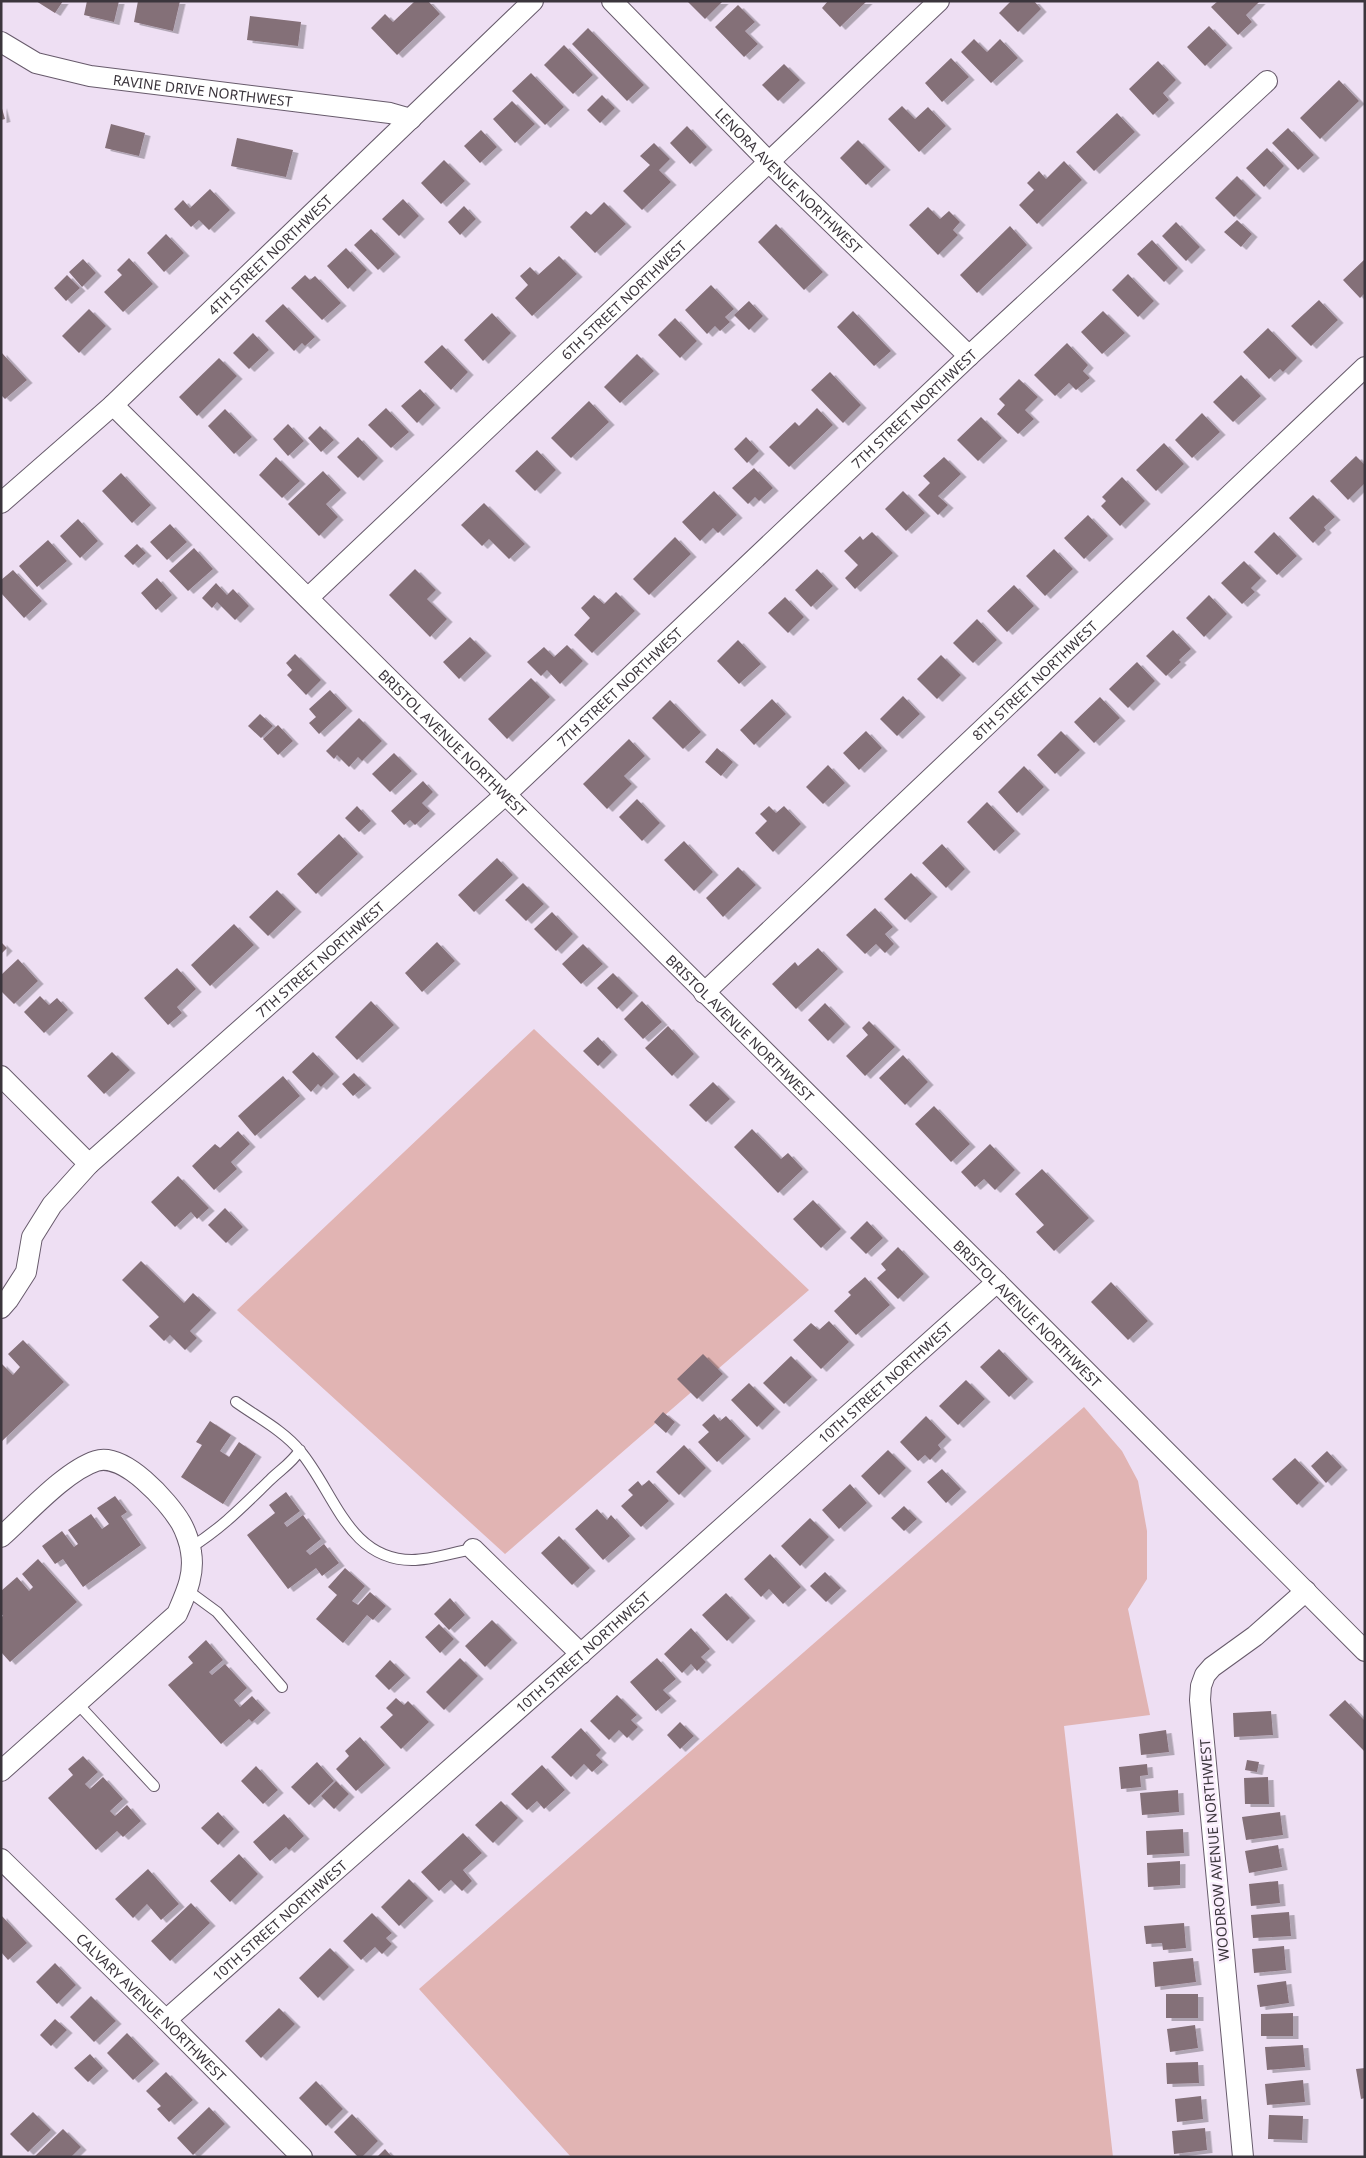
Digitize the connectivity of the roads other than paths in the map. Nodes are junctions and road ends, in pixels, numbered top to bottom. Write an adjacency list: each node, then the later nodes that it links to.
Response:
1 (533, 1): 6 (street, 4TH STREET NORTHWEST)
2 (612, 1): 7 (street, LENORA AVENUE NORTHWEST)
3 (939, 1): 7 (street, 6TH STREET NORTHWEST)
4 (1, 42): 6 (street, RAVINE DRIVE NORTHWEST)
5 (1267, 81): 8 (street, 7TH STREET NORTHWEST)
6 (411, 119): 10 (street, 4TH STREET NORTHWEST)
7 (770, 162): 8 (street, LENORA AVENUE NORTHWEST); 12 (street, 6TH STREET NORTHWEST)
8 (970, 356): 13 (street, 7TH STREET NORTHWEST)
9 (1365, 367): 14 (street, 8TH STREET NORTHWEST)
10 (113, 405): 11 (street, 4TH STREET NORTHWEST); 12 (street, BRISTOL AVENUE NORTHWEST)
11 (1, 503)
12 (308, 598): 13 (street, BRISTOL AVENUE NORTHWEST)
13 (505, 795): 14 (street, BRISTOL AVENUE NORTHWEST); 16 (street, 7TH STREET NORTHWEST)
14 (704, 993): 17 (street, BRISTOL AVENUE NORTHWEST)
15 (1, 1076): 16 (street)
16 (89, 1164): 18 (street, 7TH STREET NORTHWEST)
17 (997, 1282): 25 (street, BRISTOL AVENUE NORTHWEST); 27 (street, 10TH STREET NORTHWEST)
18 (1, 1308)
19 (236, 1402): 20 (lane)
20 (300, 1450): 22 (lane); 23 (lane)
21 (1, 1538): 22 (street)
22 (190, 1548): 24 (street)
23 (473, 1549): 27 (street)
24 (187, 1590): 28 (lane); 29 (street)
25 (1306, 1590): 26 (street, BRISTOL AVENUE NORTHWEST); 35 (street, WOODROW AVENUE NORTHWEST)
26 (1365, 1651)
27 (581, 1654): 33 (street, 10TH STREET NORTHWEST)
28 (282, 1687)
29 (77, 1703): 30 (street); 31 (lane)
30 (1, 1771)
31 (154, 1786)
32 (1, 1859): 33 (street, CALVARY AVENUE NORTHWEST)
33 (166, 2020): 34 (street, CALVARY AVENUE NORTHWEST)
34 (302, 2157)
35 (1243, 2157)

